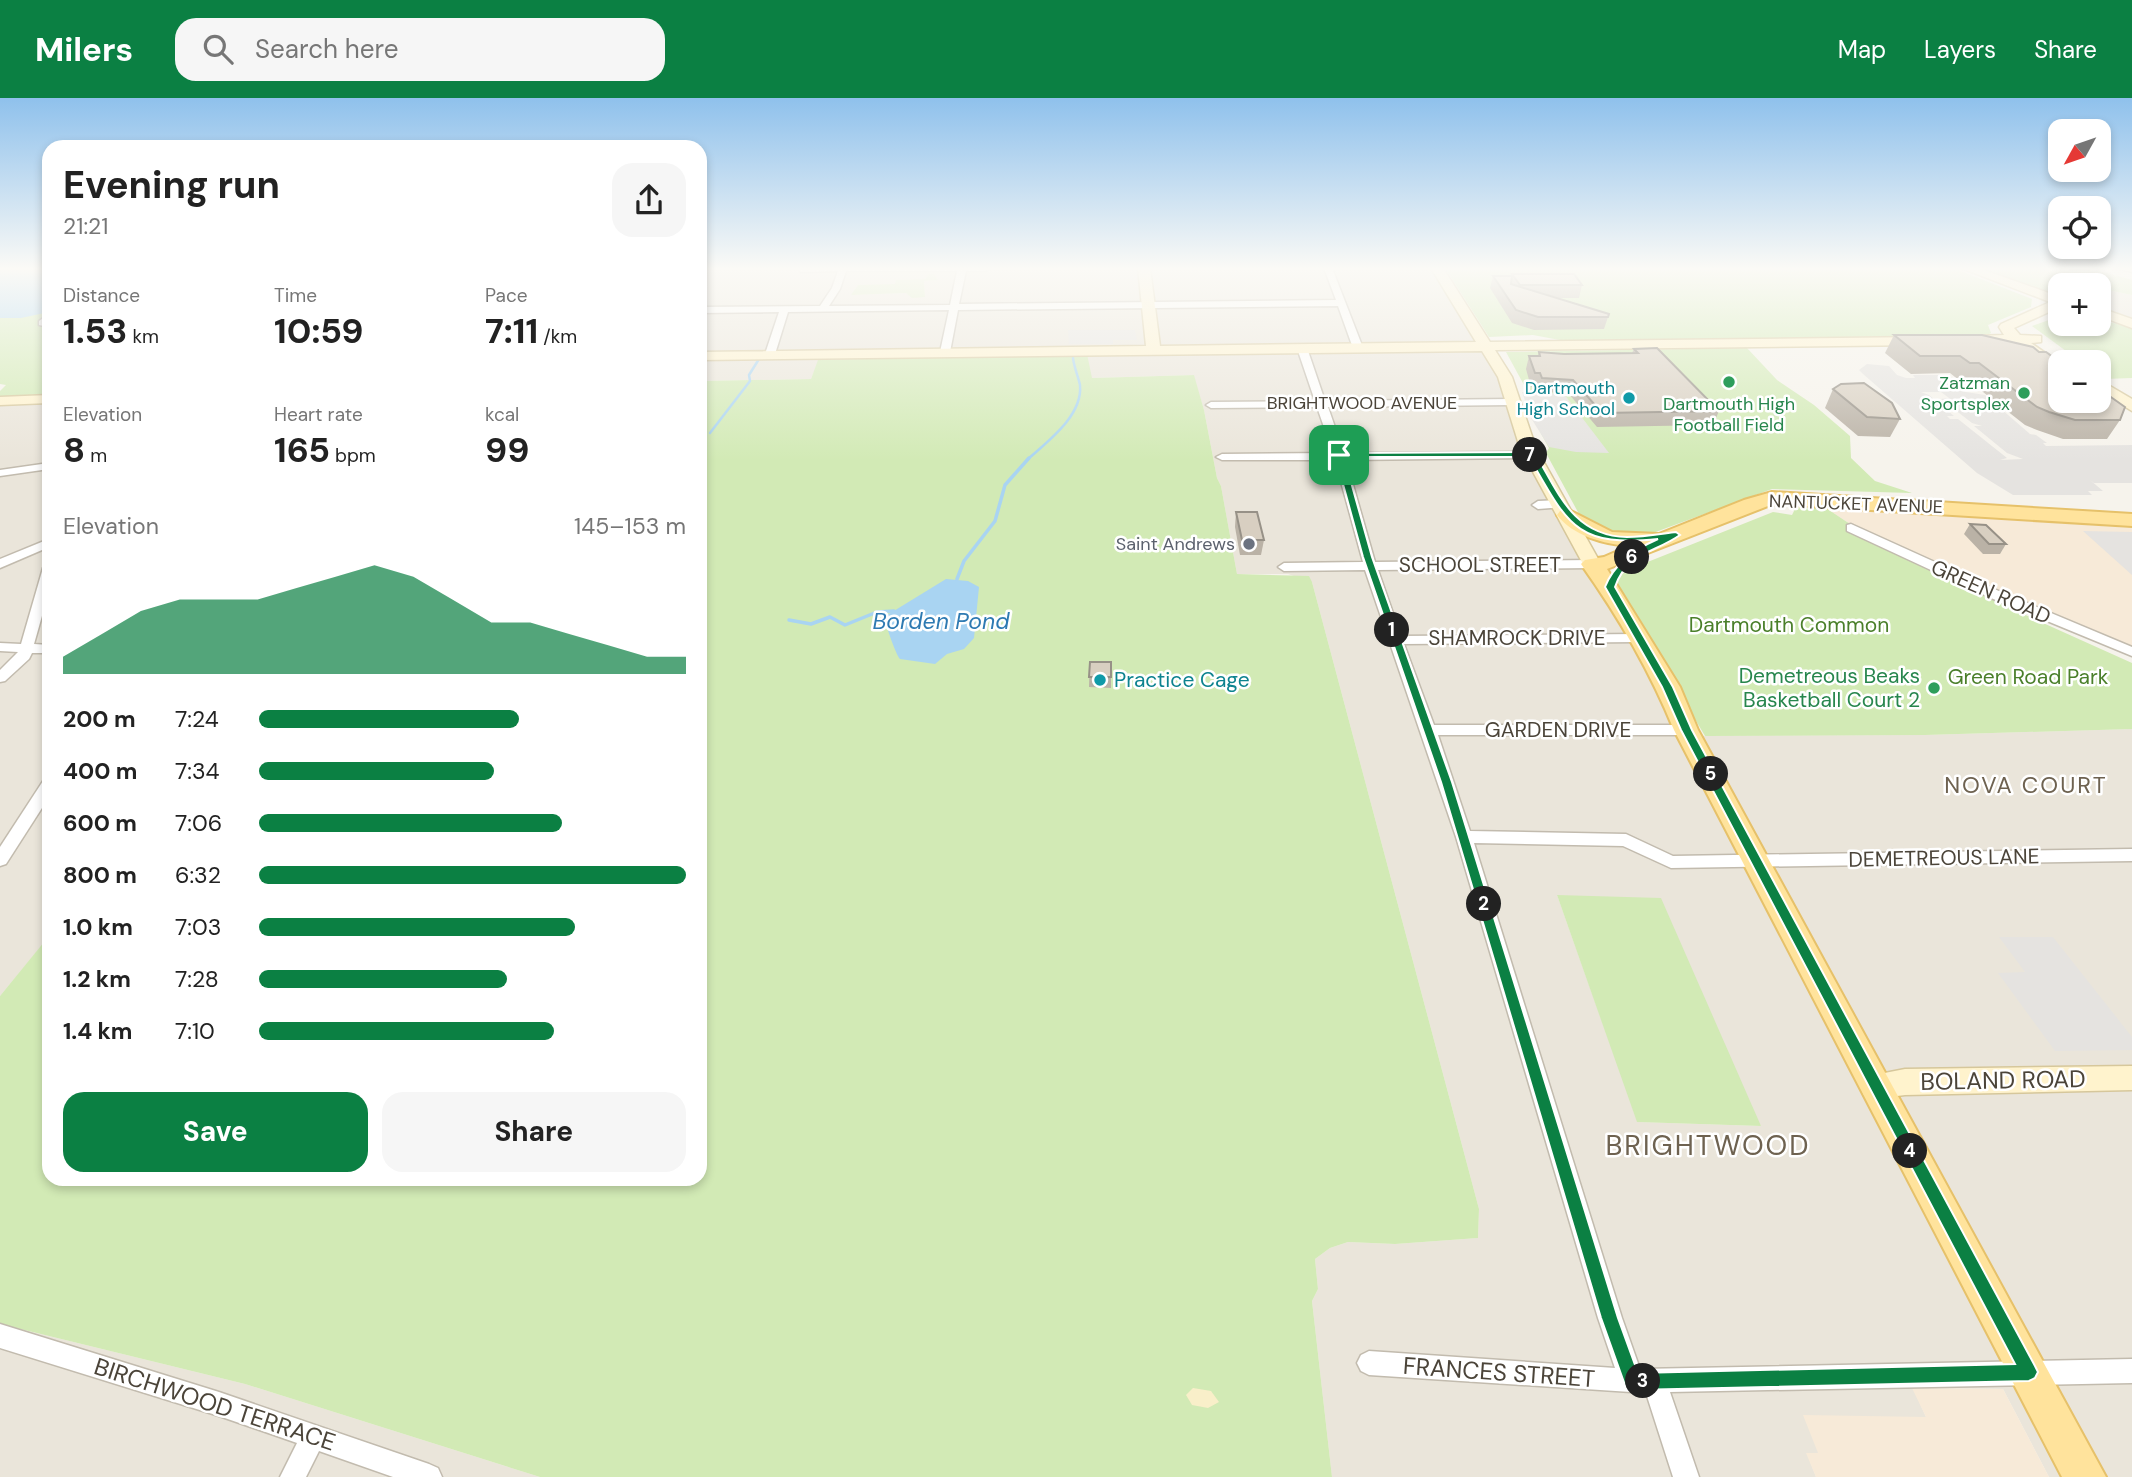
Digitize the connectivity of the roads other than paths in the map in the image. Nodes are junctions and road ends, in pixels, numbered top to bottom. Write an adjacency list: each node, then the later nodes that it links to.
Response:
1 (777, 332): 18 (street)
2 (949, 332): 17 (street)
3 (1151, 332): 15 (main road)
4 (1352, 332): 14 (street)
5 (1479, 332): 12 (main road)
6 (2009, 332): 8 (main road)
7 (2033, 332): 9 (main road)
8 (2017, 339): 9 (main road); 10 (main road); 20 (main road)
9 (2036, 339): 16 (main road)
10 (1959, 340)
11 (1933, 341): 12 (main road)
12 (1489, 347): 14 (main road); 24 (main road)
13 (1302, 348): 14 (main road); 15 (main road); 25 (street)
14 (1358, 348)
15 (1153, 349): 17 (main road)
16 (2051, 350)
17 (945, 352): 18 (main road)
18 (770, 354): 19 (main road)
19 (707, 356)
20 (2048, 361)
21 (2111, 392): 28 (main road)
22 (42, 399): 23 (street)
23 (0, 401)
24 (1512, 402): 25 (street, BRIGHTWOOD AVENUE); 31 (main road)
25 (1322, 403): 26 (street, BRIGHTWOOD AVENUE); 30 (street)
26 (1211, 405)
27 (2111, 406): 29 (main road)
28 (2132, 406)
29 (2132, 420)
30 (1339, 455): 31 (street); 32 (street); 44 (street)
31 (1532, 455): 36 (main road)
32 (1222, 457)
33 (42, 467): 34 (street)
34 (0, 473)
35 (1538, 505): 36 (street)
36 (1563, 510): 39 (main road); 43 (main road)
37 (2132, 520): 39 (main road, NANTUCKET AVENUE)
38 (1851, 528): 53 (street, GREEN ROAD)
39 (1676, 535): 41 (main road, NANTUCKET AVENUE)
40 (42, 546): 42 (street)
41 (1640, 550): 43 (main road, NANTUCKET AVENUE); 46 (main road)
42 (0, 564)
43 (1592, 564): 44 (street, SCHOOL STREET); 46 (main road)
44 (1370, 566): 45 (street, SCHOOL STREET); 49 (street)
45 (1284, 567)
46 (1610, 587): 48 (main road)
47 (42, 591): 51 (street)
48 (1638, 638): 49 (street, SHAMROCK DRIVE); 56 (main road)
49 (1396, 640): 55 (street)
50 (0, 647): 51 (street)
51 (27, 648): 52 (street); 54 (street)
52 (42, 649)
53 (2132, 652)
54 (0, 678)
55 (1429, 730): 56 (street, GARDEN DRIVE); 58 (street)
56 (1686, 730): 60 (main road)
57 (42, 796): 61 (street)
58 (1464, 837): 60 (street, DEMETREOUS LANE); 68 (street)
59 (2132, 855): 60 (street, DEMETREOUS LANE)
60 (1757, 858): 63 (main road)
61 (0, 860)
62 (2132, 1078): 63 (main road, BOLAND ROAD)
63 (1874, 1086): 67 (main road)
64 (0, 1336): 69 (street, BIRCHWOOD TERRACE)
65 (1369, 1363): 68 (street, FRANCES STREET)
66 (2132, 1371): 67 (street, FRANCES STREET)
67 (2029, 1372): 68 (street, FRANCES STREET); 73 (main road)
68 (1643, 1381): 72 (street)
69 (313, 1437): 70 (street); 71 (street, BIRCHWOOD TERRACE)
70 (293, 1477)
71 (429, 1477)
72 (1686, 1477)
73 (2085, 1477)

